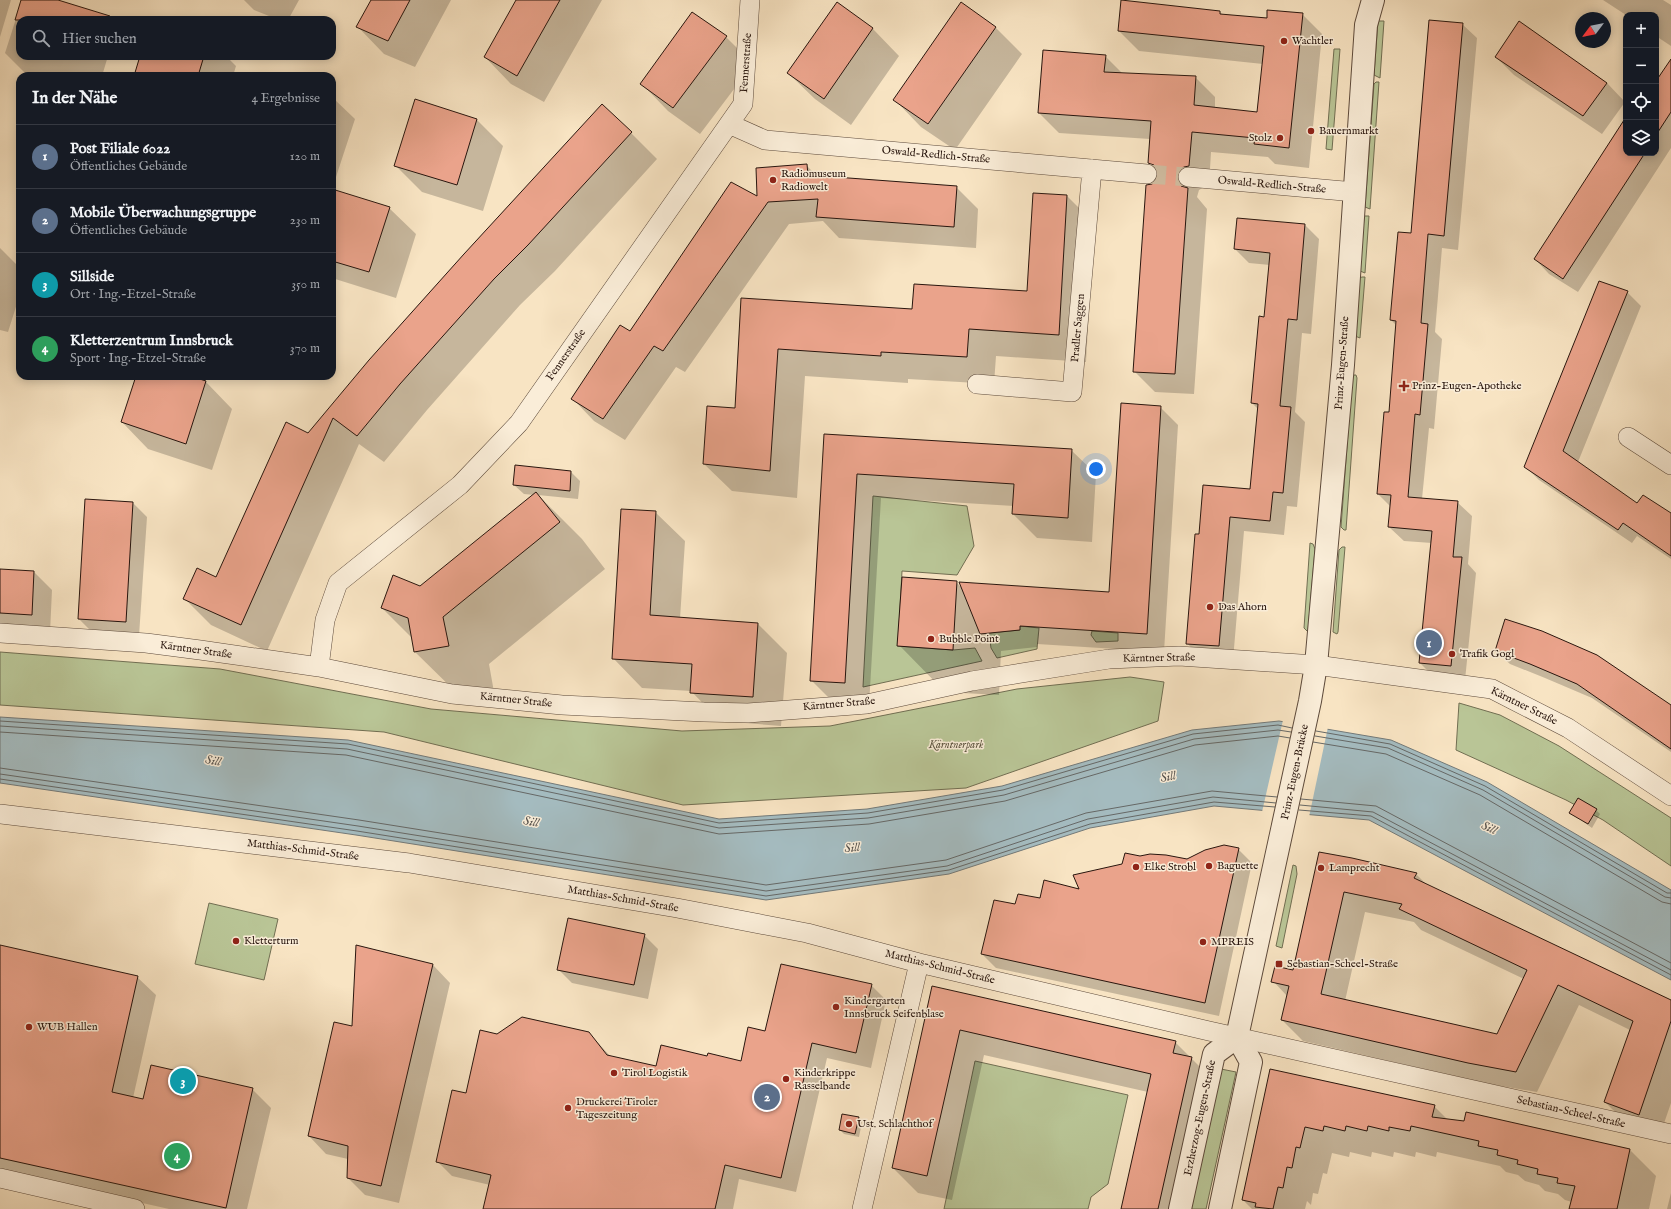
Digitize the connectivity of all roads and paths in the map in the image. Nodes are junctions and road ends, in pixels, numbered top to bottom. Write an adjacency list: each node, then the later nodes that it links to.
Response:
1 (750, 0): 5 (street, Fennerstraße)
2 (1362, 0): 4 (street, Prinz-Eugen-Straße)
3 (1373, 0): 4 (street, Prinz-Eugen-Straße)
4 (1366, 25): 9 (street, Prinz-Eugen-Straße)
5 (729, 124): 6 (street, Oswald-Redlich-Straße); 15 (street, Fennerstraße)
6 (1092, 169): 7 (street, Oswald-Redlich-Straße); 10 (street, Pradler Saggen)
7 (1147, 174)
8 (1188, 177): 9 (street, Oswald-Redlich-Straße)
9 (1355, 192): 14 (street, Prinz-Eugen-Straße)
10 (977, 384)
11 (1628, 437): 12 (street)
12 (1671, 465)
13 (0, 633): 15 (street, Kärntner Straße)
14 (1316, 666): 15 (street, Kärntner Straße); 16 (street, Prinz-Eugen-Straße); 17 (street, Kärntner Straße)
15 (319, 667)
16 (1310, 701): 20 (street, Prinz-Eugen-Brücke)
17 (1671, 796)
18 (0, 814): 19 (street, Matthias-Schmid-Straße)
19 (919, 963): 20 (street, Matthias-Schmid-Straße); 24 (street)
20 (1237, 1037): 21 (street, Sebastian-Scheel-Straße); 25 (street, Erzherzog-Eugen-Straße); 26 (street)
21 (1671, 1134)
22 (0, 1178): 23 (street)
23 (135, 1209)
24 (862, 1209)
25 (1180, 1209)
26 (1220, 1209)

